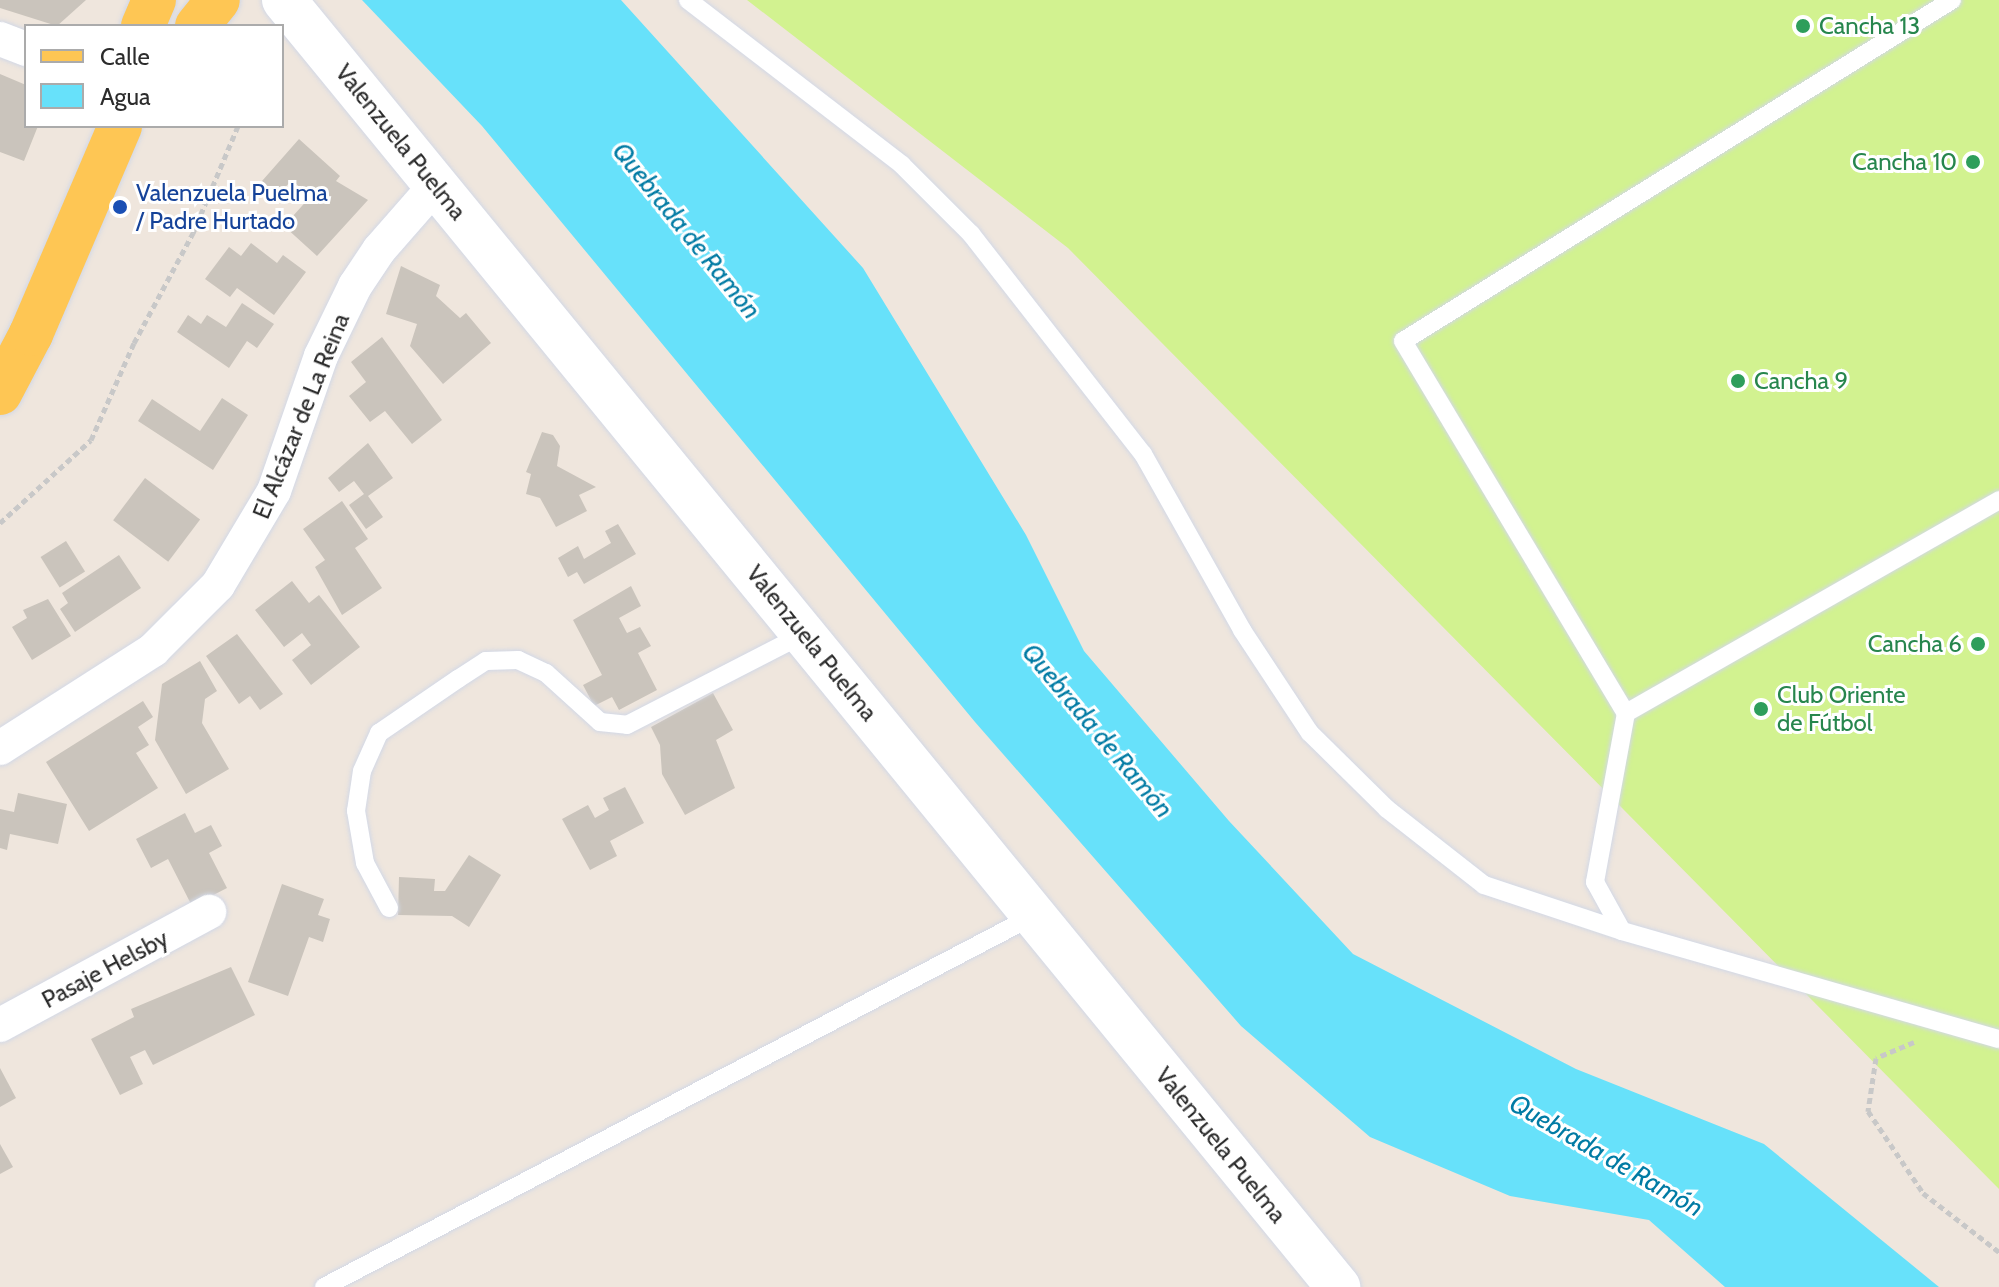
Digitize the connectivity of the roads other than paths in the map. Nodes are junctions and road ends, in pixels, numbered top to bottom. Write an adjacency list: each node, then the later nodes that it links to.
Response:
1 (154, 0): 6 (main road)
2 (218, 0): 7 (main road)
3 (284, 0): 11 (street, Valenzuela Puelma)
4 (688, 0): 20 (lane)
5 (1952, 0): 15 (lane)
6 (144, 24)
7 (199, 24)
8 (0, 39): 9 (street)
9 (24, 48)
10 (112, 133): 12 (main road)
11 (436, 185): 14 (street, Valenzuela Puelma); 16 (street, El Alcázar de La Reina)
12 (0, 393)
13 (1999, 500): 15 (lane)
14 (804, 634): 17 (lane); 19 (street, Valenzuela Puelma)
15 (1626, 713): 20 (lane)
16 (0, 748)
17 (389, 908)
18 (209, 912): 21 (street, Pasaje Helsby)
19 (1033, 916): 23 (lane); 24 (street, Valenzuela Puelma)
20 (1622, 931): 22 (lane)
21 (0, 1025)
22 (1999, 1039)
23 (324, 1287)
24 (1338, 1287)

